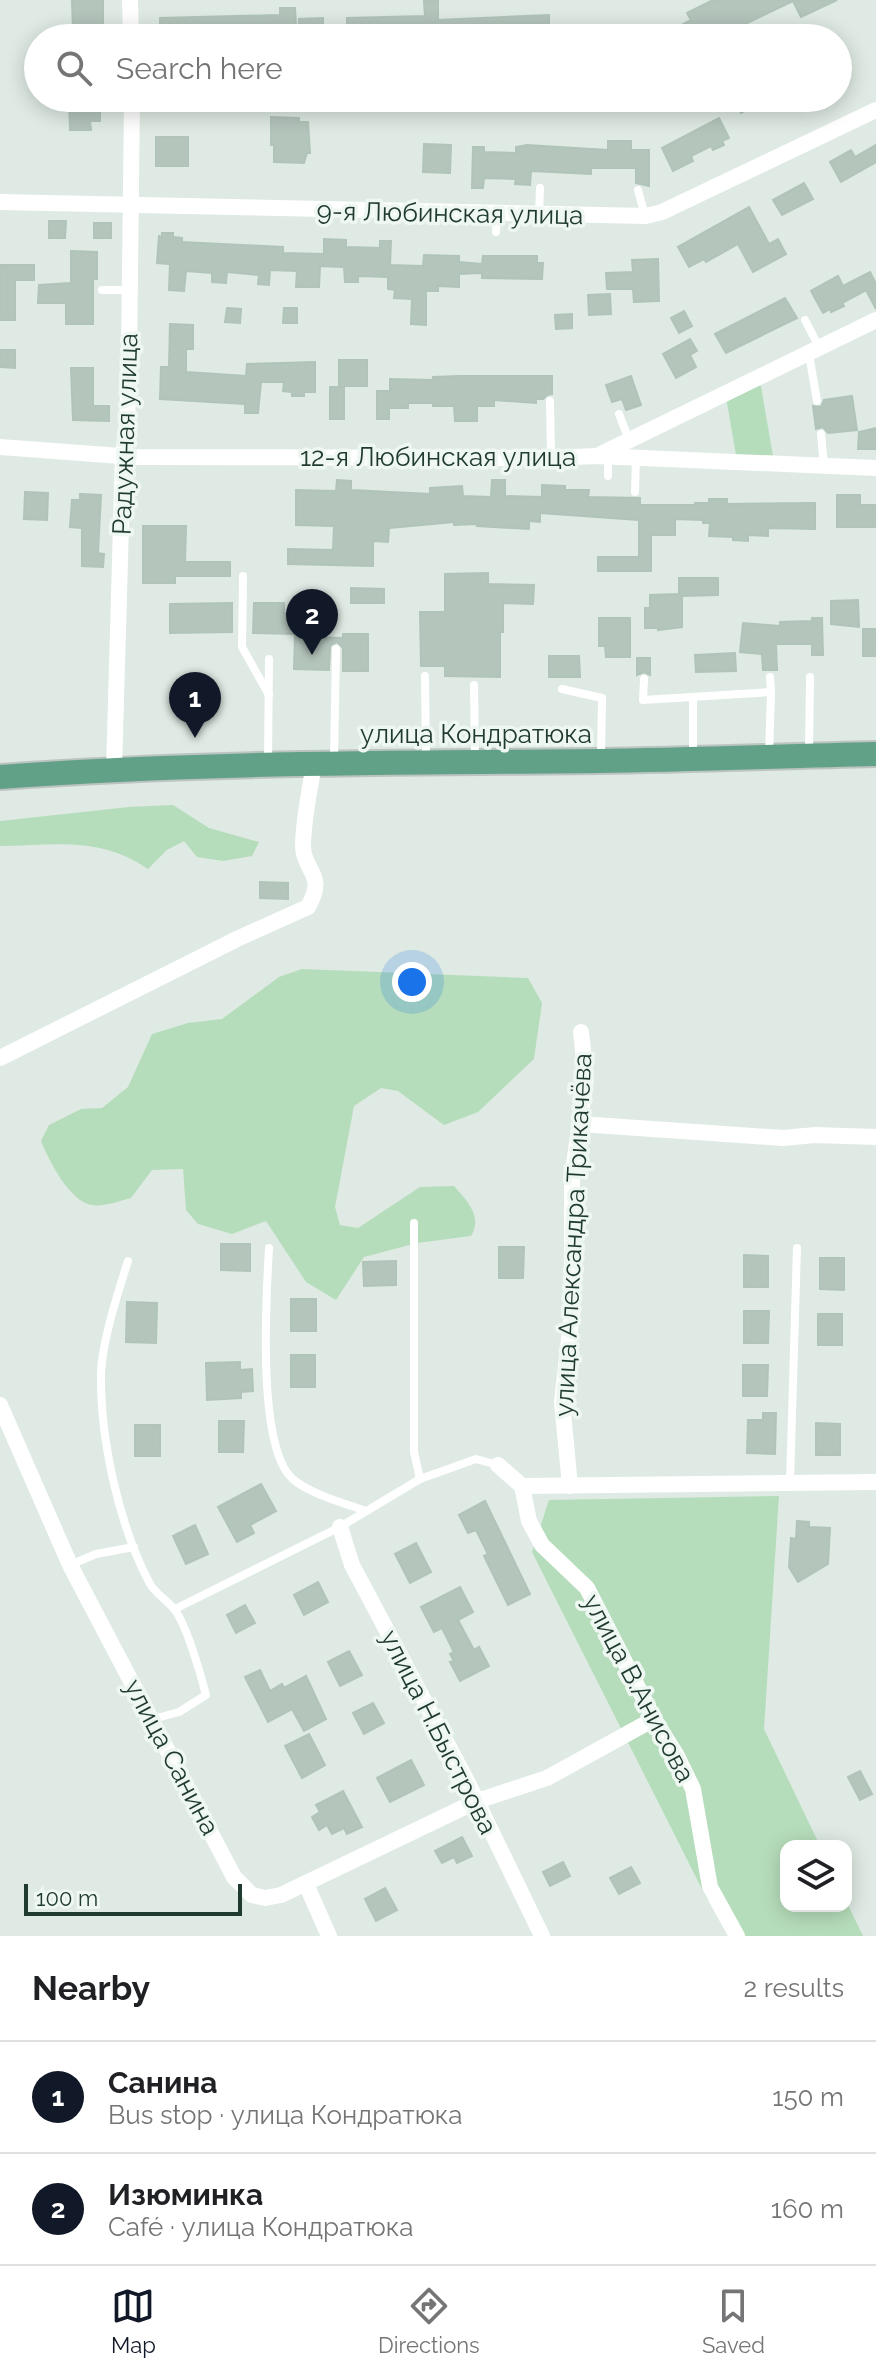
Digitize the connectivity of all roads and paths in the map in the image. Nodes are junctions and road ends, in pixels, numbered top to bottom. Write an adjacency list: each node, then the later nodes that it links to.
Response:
1 (130, 0): 2 (street)
2 (131, 24)
3 (876, 110): 11 (street, 9-я Любинская улица)
4 (132, 112): 8 (street, Радужная улица)
5 (540, 188): 10 (lane)
6 (638, 190): 11 (lane)
7 (0, 202): 8 (street, 9-я Любинская улица)
8 (133, 204): 9 (street, 9-я Любинская улица); 14 (street, Радужная улица)
9 (497, 214): 10 (street, 9-я Любинская улица); 12 (lane)
10 (539, 215): 11 (street, 9-я Любинская улица)
11 (646, 216)
12 (496, 232)
13 (102, 290): 14 (lane)
14 (131, 290): 24 (street, Радужная улица)
15 (805, 320): 17 (lane)
16 (876, 320): 17 (street)
17 (814, 350): 19 (lane); 22 (street)
18 (550, 401): 27 (lane)
19 (817, 401)
20 (619, 414): 22 (lane)
21 (821, 434): 28 (lane)
22 (629, 440): 25 (street)
23 (0, 447): 24 (street, 12-я Любинская улица)
24 (123, 455): 27 (street, 12-я Любинская улица); 54 (street, Радужная улица)
25 (602, 456): 26 (street, 12-я Любинская улица); 27 (street, 12-я Любинская улица); 30 (lane)
26 (636, 457): 28 (street, 12-я Любинская улица); 31 (lane)
27 (551, 458)
28 (824, 466): 29 (street, 12-я Любинская улица)
29 (876, 468)
30 (608, 476)
31 (635, 492)
32 (243, 576): 42 (lane)
33 (336, 649): 51 (lane)
34 (269, 659): 42 (lane)
35 (425, 676): 49 (lane)
36 (770, 677): 41 (lane)
37 (810, 677): 45 (lane)
38 (644, 679): 43 (lane)
39 (474, 685): 50 (lane)
40 (562, 689): 48 (lane)
41 (771, 692): 43 (lane); 46 (lane)
42 (269, 695): 52 (lane)
43 (693, 697): 47 (lane)
44 (876, 754): 45 (main road, улица Кондратюка)
45 (809, 755): 46 (main road, улица Кондратюка)
46 (769, 757): 47 (main road, улица Кондратюка)
47 (693, 760): 48 (main road, улица Кондратюка)
48 (601, 761): 50 (main road, улица Кондратюка)
49 (426, 762): 50 (main road, улица Кондратюка); 51 (main road, улица Кондратюка)
50 (475, 762)
51 (324, 763): 52 (main road, улица Кондратюка); 58 (street)
52 (268, 764): 54 (main road, улица Кондратюка)
53 (0, 765): 55 (main road)
54 (114, 770): 55 (main road, улица Кондратюка)
55 (77, 771): 56 (main road)
56 (0, 777)
57 (581, 1032): 59 (street, улица Александра Трикачёва)
58 (0, 1058)
59 (580, 1124): 60 (street); 71 (street, улица Александра Трикачёва)
60 (876, 1137)
61 (414, 1223): 67 (lane)
62 (269, 1248): 72 (lane)
63 (797, 1248): 68 (lane)
64 (128, 1261): 74 (lane)
65 (0, 1405): 75 (street, улица Санина)
66 (498, 1465): 67 (lane); 70 (street)
67 (420, 1479): 72 (lane)
68 (790, 1482): 69 (street); 71 (street)
69 (876, 1482)
70 (522, 1486): 71 (street); 78 (street, улица В.Анисова)
71 (570, 1486)
72 (366, 1511): 73 (lane)
73 (340, 1527): 76 (lane); 79 (street, улица Н.Быстрова)
74 (134, 1547): 75 (lane); 76 (lane)
75 (70, 1565): 77 (street, улица Санина)
76 (175, 1609): 77 (lane)
77 (153, 1719): 80 (street, улица Санина)
78 (654, 1719): 79 (street, улица Санина); 83 (street, улица В.Анисова)
79 (477, 1801): 80 (street, улица Санина); 82 (street, улица Н.Быстрова)
80 (306, 1884): 81 (street)
81 (329, 1936)
82 (542, 1936)
83 (737, 1936)

